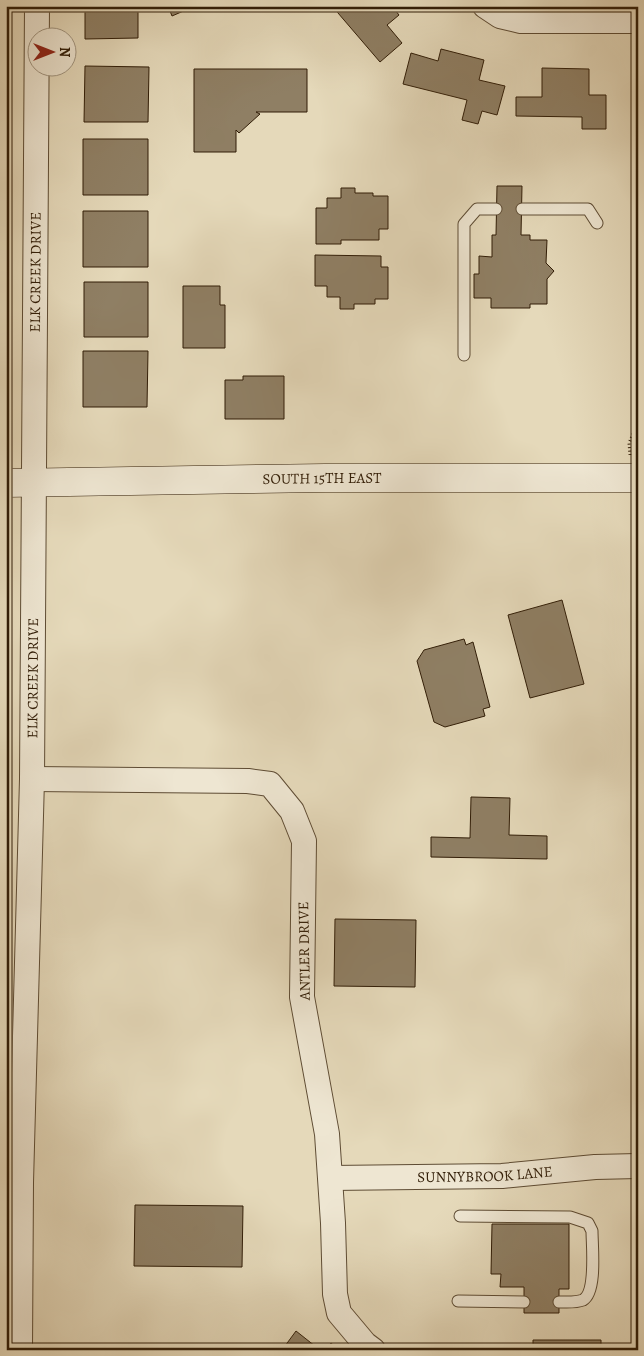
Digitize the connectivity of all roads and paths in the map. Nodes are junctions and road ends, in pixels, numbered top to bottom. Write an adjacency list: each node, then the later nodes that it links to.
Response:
1 (38, 6): 14 (street, ELK CREEK DRIVE)
2 (485, 6): 3 (street)
3 (638, 21)
4 (496, 209): 9 (lane)
5 (522, 209): 6 (lane)
6 (597, 223)
7 (6, 270): 8 (path)
8 (12, 271)
9 (464, 355)
10 (638, 422): 11 (path)
11 (629, 443)
12 (638, 478): 14 (main road, SOUTH 15TH EAST)
13 (6, 483): 14 (main road, SOUTH 15TH EAST)
14 (33, 483): 15 (street, ELK CREEK DRIVE)
15 (32, 780): 17 (street, ANTLER DRIVE); 22 (street, ELK CREEK DRIVE)
16 (638, 1166): 17 (street, SUNNYBROOK LANE)
17 (330, 1178): 23 (street, ANTLER DRIVE)
18 (460, 1216): 21 (lane)
19 (458, 1301): 20 (lane)
20 (524, 1302)
21 (559, 1302)
22 (20, 1350)
23 (373, 1350)

